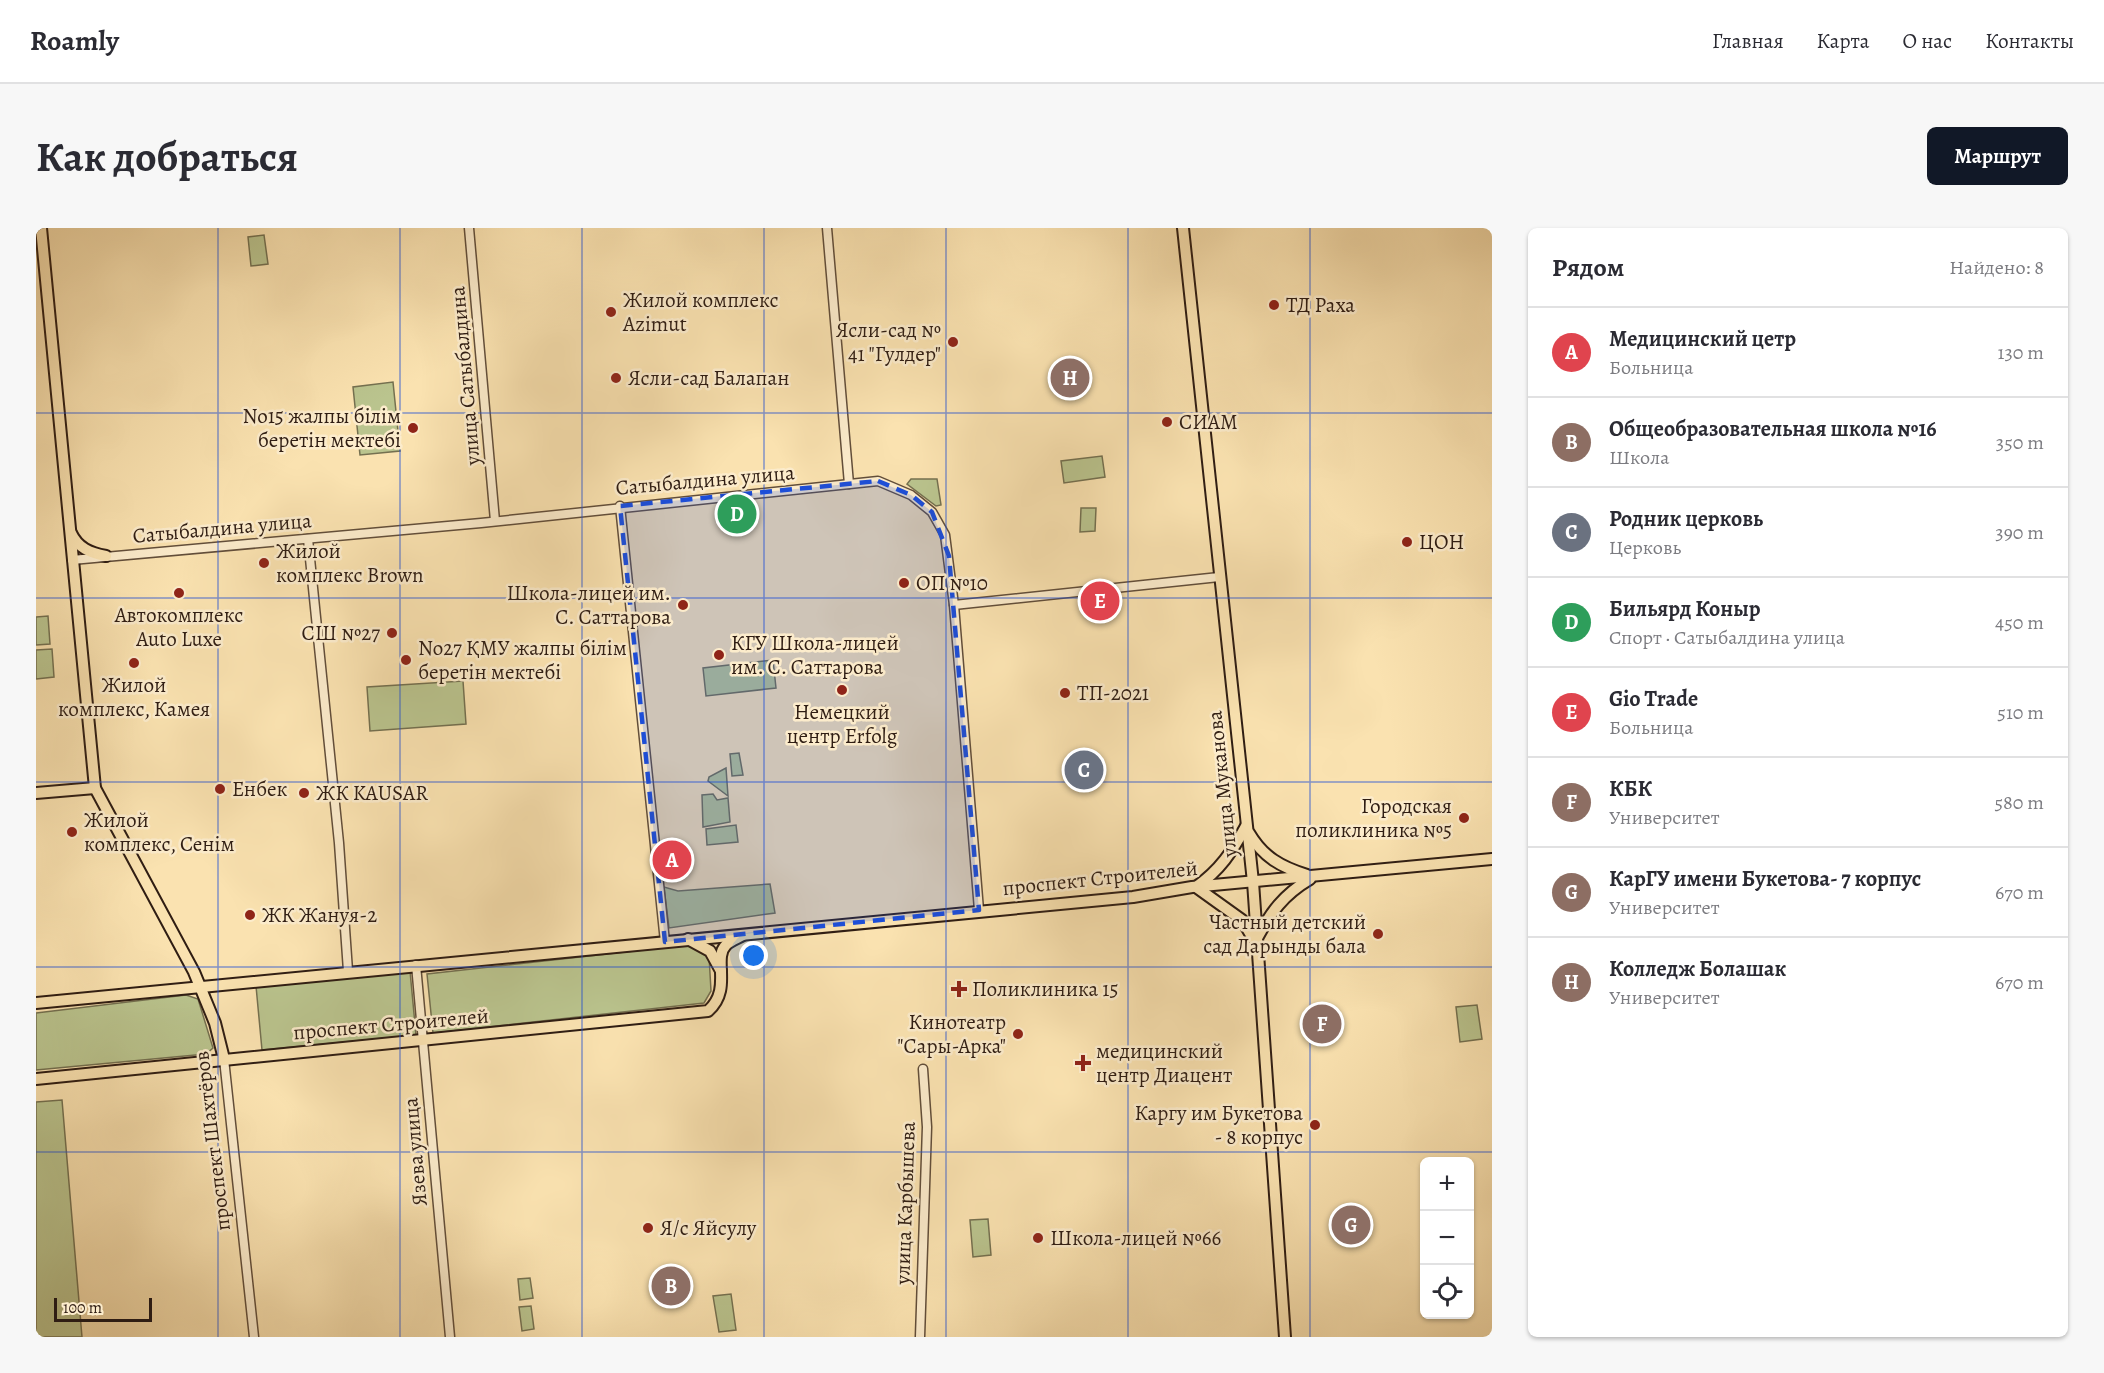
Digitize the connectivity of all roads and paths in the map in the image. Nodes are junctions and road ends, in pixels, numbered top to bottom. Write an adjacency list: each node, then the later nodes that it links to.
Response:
1 (40, 228): 8 (main road, проспект Шахтёров)
2 (469, 228): 7 (street, улица Сатыбалдина)
3 (827, 228): 5 (street)
4 (1183, 228): 12 (main road, улица Муканова)
5 (849, 484): 6 (street, Сатыбалдина улица); 13 (street, Сатыбалдина улица)
6 (620, 506): 7 (street, Сатыбалдина улица); 24 (street)
7 (495, 521): 9 (street, Сатыбалдина улица)
8 (69, 530): 10 (main road); 11 (main road, проспект Шахтёров)
9 (308, 540): 10 (street, Сатыбалдина улица); 27 (street)
10 (106, 556): 11 (street, Сатыбалдина улица)
11 (72, 560): 14 (main road, проспект Шахтёров)
12 (1220, 577): 13 (street); 16 (main road, улица Муканова)
13 (954, 605): 21 (street, Сатыбалдина улица)
14 (95, 788): 15 (main road); 29 (main road, проспект Шахтёров)
15 (36, 793)
16 (1246, 826): 18 (main road); 19 (main road, улица Муканова); 20 (main road)
17 (1492, 859): 18 (main road, проспект Строителей)
18 (1313, 878): 19 (main road, проспект Строителей); 25 (main road)
19 (1253, 882): 20 (main road, проспект Строителей); 25 (main road, улица Муканова)
20 (1196, 887): 21 (main road, проспект Строителей); 25 (main road)
21 (979, 910): 22 (main road, проспект Строителей)
22 (748, 932): 23 (main road, проспект Строителей); 28 (main road, проспект Строителей)
23 (688, 939): 24 (main road, проспект Строителей); 28 (main road)
24 (665, 942): 26 (main road, проспект Строителей)
25 (1255, 942): 38 (main road, улица Муканова)
26 (416, 965): 27 (main road, проспект Строителей); 31 (street, Язева улица)
27 (348, 972): 29 (main road, проспект Строителей)
28 (722, 974): 31 (main road, проспект Строителей)
29 (200, 986): 30 (main road, проспект Строителей); 32 (main road, проспект Шахтёров)
30 (36, 1003)
31 (423, 1041): 32 (main road, проспект Строителей); 36 (street, Язева улица)
32 (224, 1059): 34 (main road, проспект Строителей); 35 (street, проспект Шахтёров)
33 (923, 1069): 37 (street, улица Карбышева)
34 (36, 1079)
35 (254, 1337)
36 (450, 1337)
37 (920, 1337)
38 (1284, 1337)

